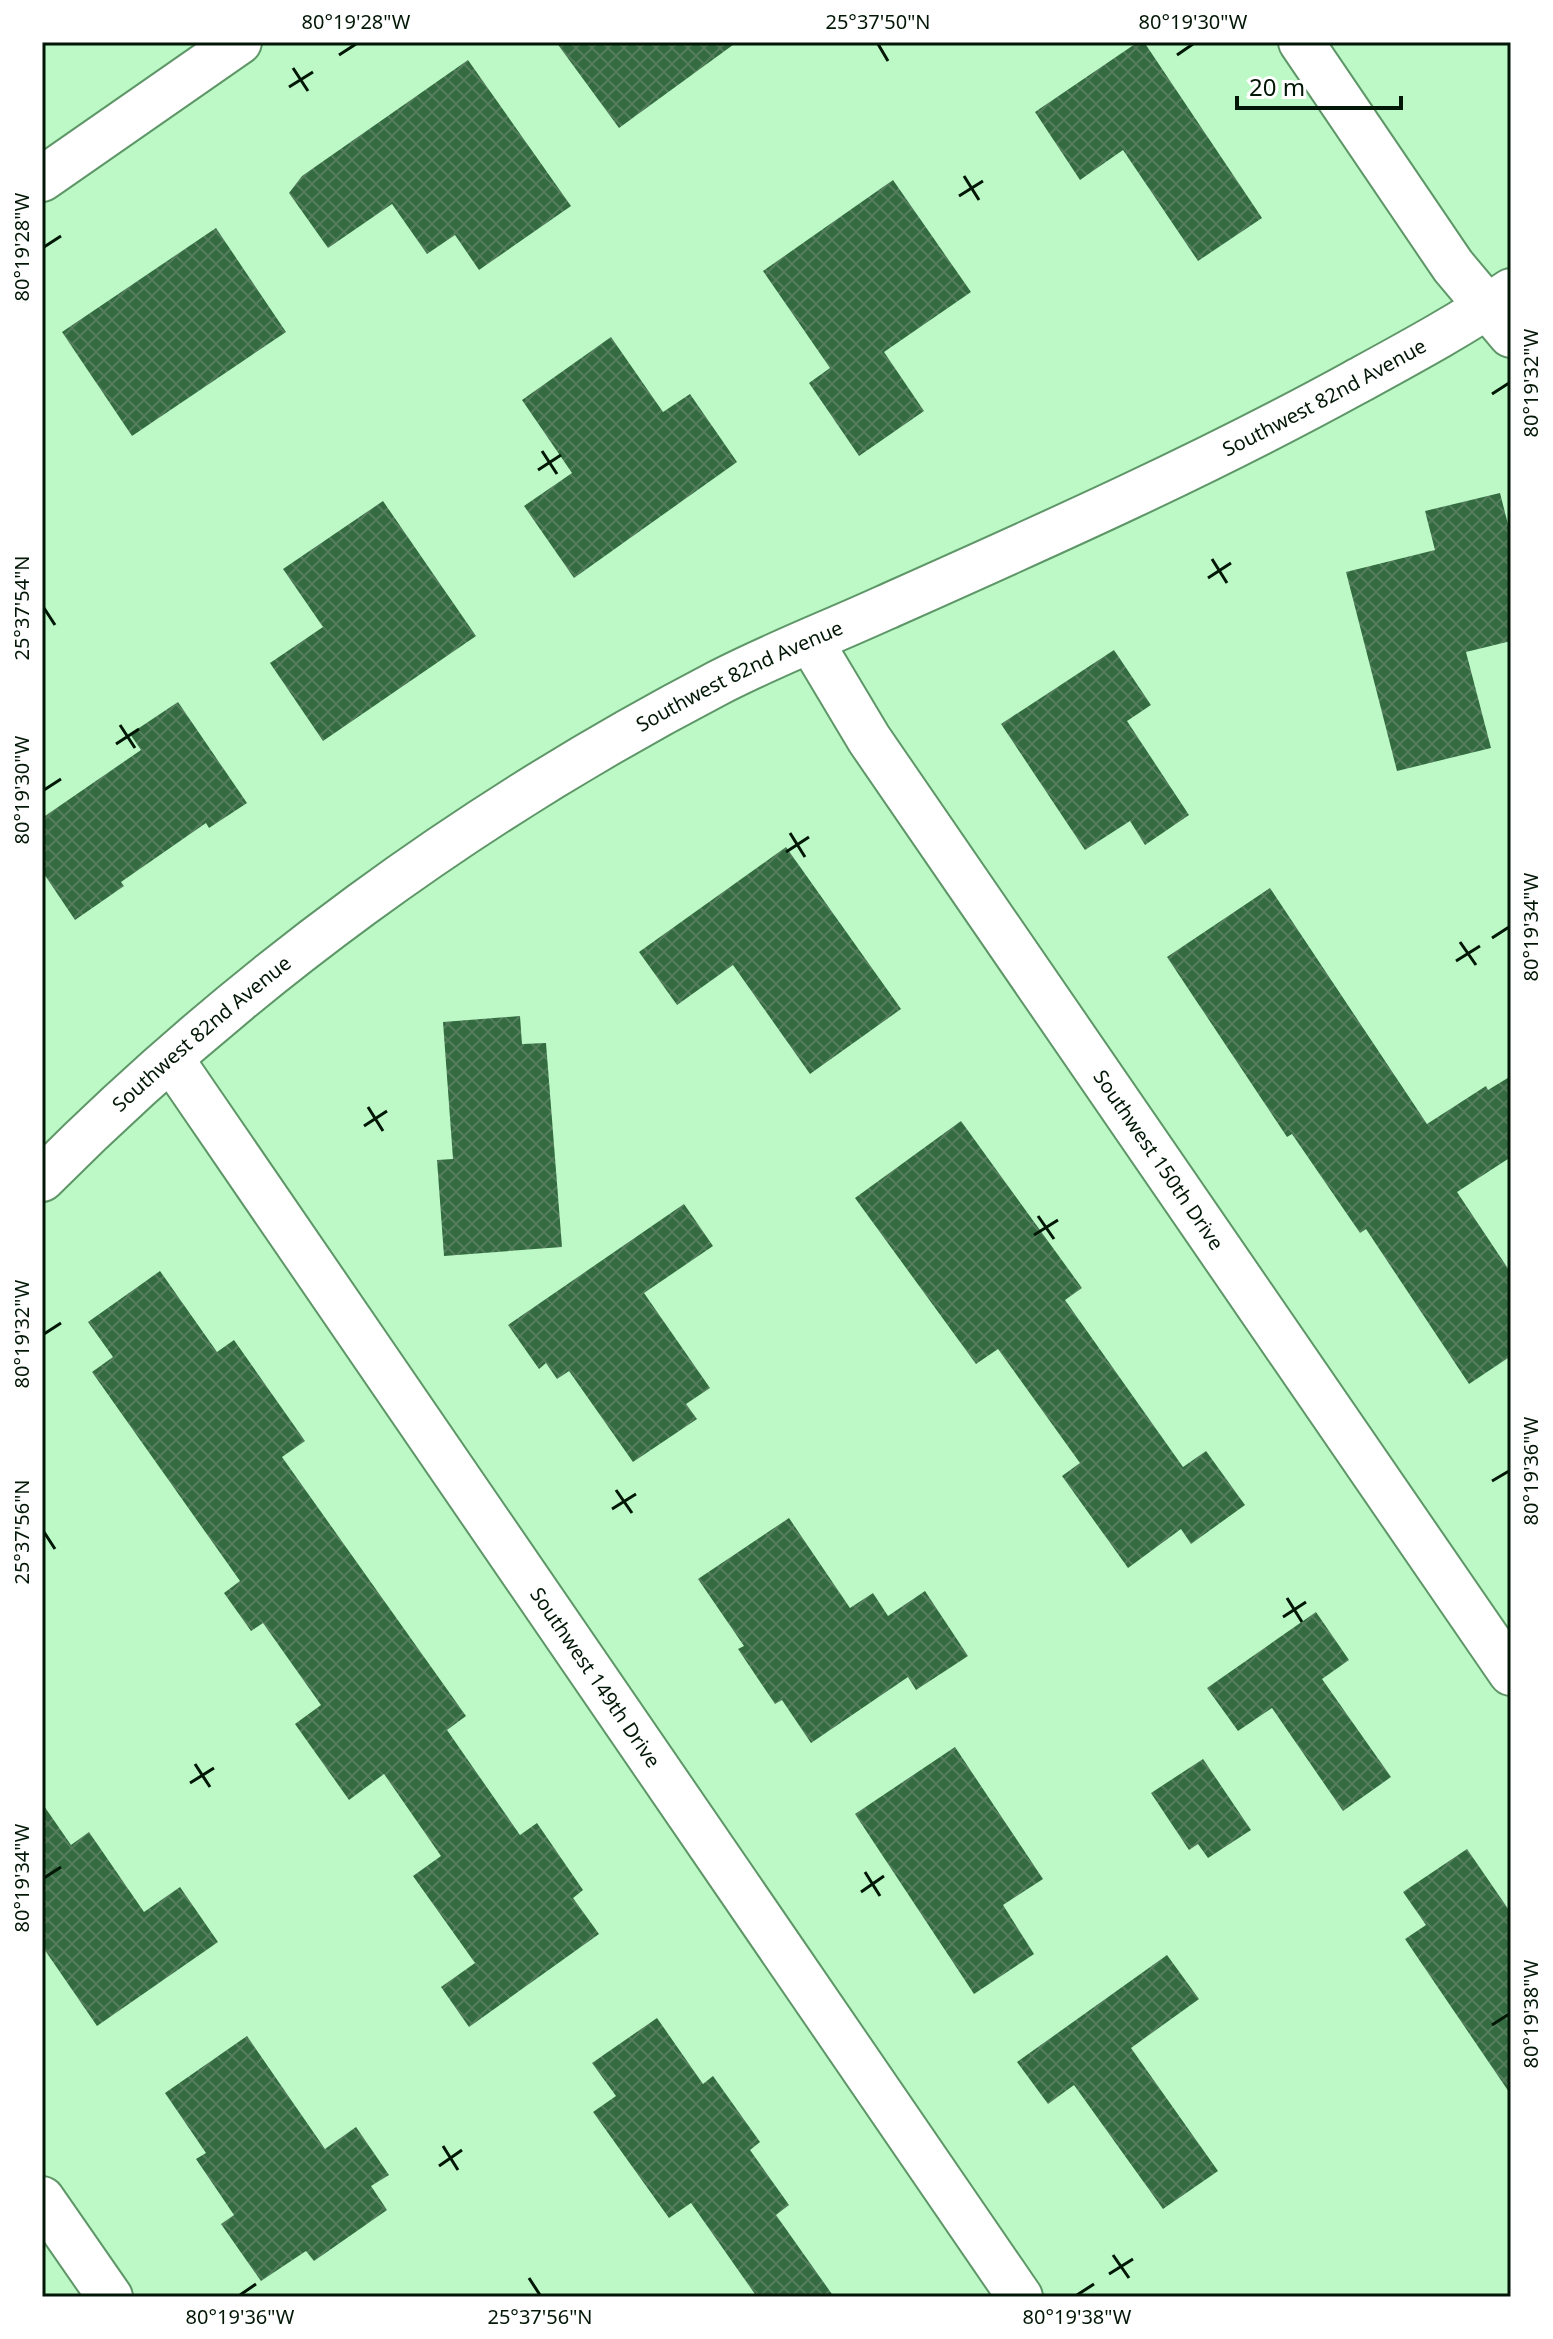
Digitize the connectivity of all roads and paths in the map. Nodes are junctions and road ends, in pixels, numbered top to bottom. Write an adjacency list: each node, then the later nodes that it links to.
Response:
1 (239, 42): 3 (street)
2 (1301, 42): 4 (street)
3 (42, 179)
4 (1503, 311): 5 (street, Southwest 82nd Avenue)
5 (811, 642): 6 (street, Southwest 82nd Avenue); 8 (street, Southwest 150th Drive)
6 (171, 1059): 7 (street, Southwest 82nd Avenue); 12 (street, Southwest 149th Drive)
7 (42, 1179)
8 (1511, 1673)
9 (42, 2199): 10 (street)
10 (56, 2246): 11 (street)
11 (110, 2297)
12 (1020, 2297)

